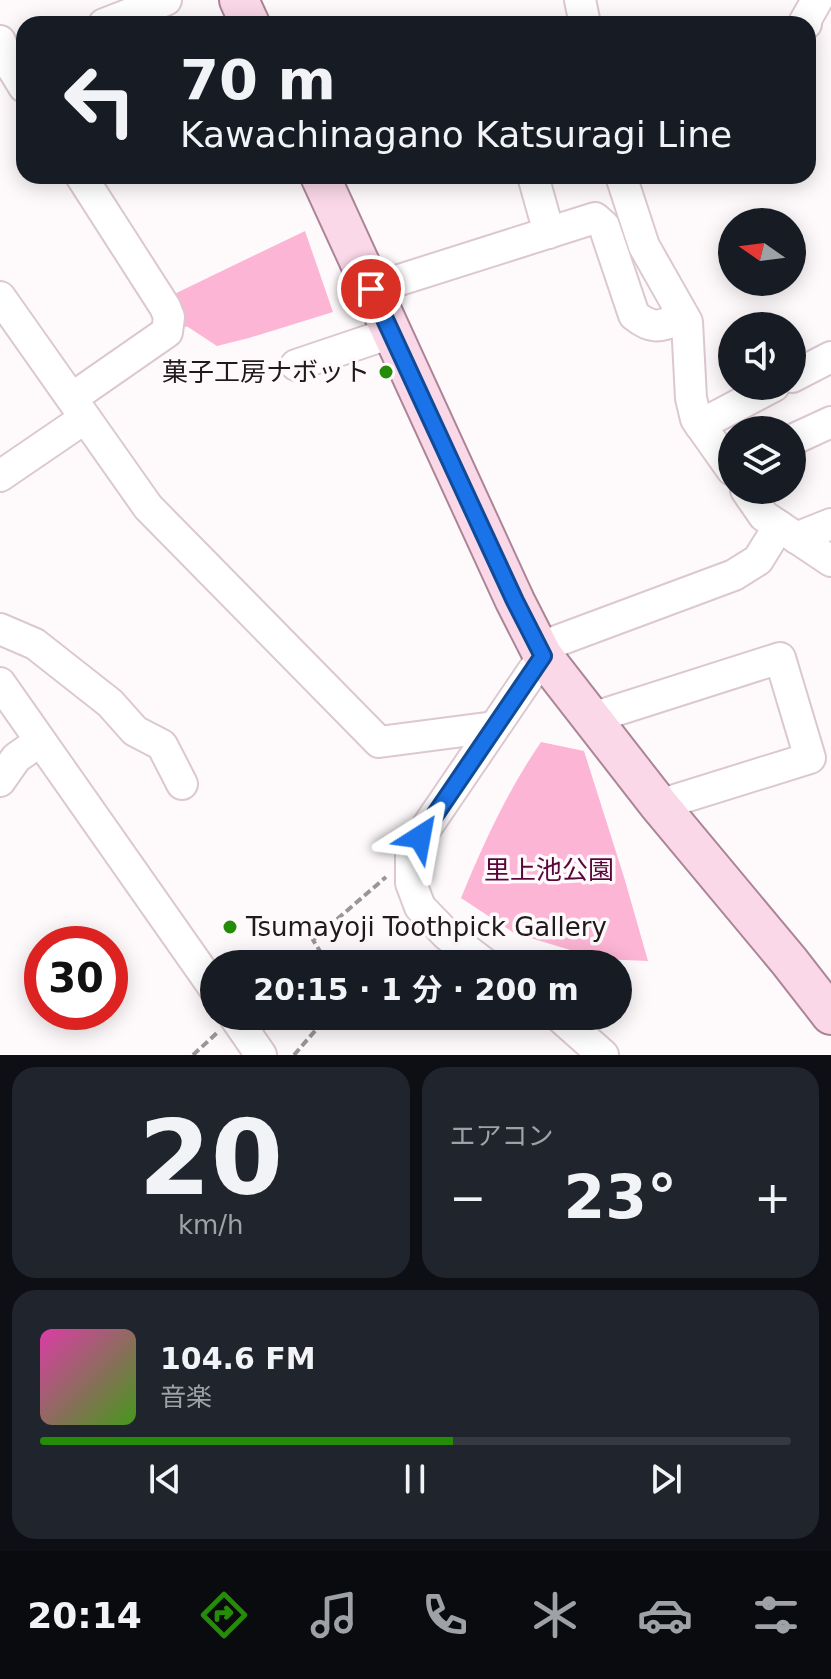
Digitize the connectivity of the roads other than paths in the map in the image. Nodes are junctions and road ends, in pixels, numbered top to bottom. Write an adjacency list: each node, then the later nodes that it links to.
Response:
1 (166, 0): 2 (street)
2 (125, 16)
3 (86, 184): 16 (street)
4 (324, 184): 8 (main road)
5 (535, 184): 7 (street)
6 (624, 184): 10 (street)
7 (549, 233): 8 (street); 10 (street)
8 (371, 289): 11 (main road)
9 (0, 297): 16 (street)
10 (684, 317): 18 (street)
11 (391, 333): 13 (street); 27 (main road)
12 (831, 357): 14 (street)
13 (296, 365)
14 (806, 370)
15 (747, 400): 18 (street)
16 (78, 408): 21 (street); 30 (street)
17 (831, 422): 19 (street)
18 (700, 425): 20 (street)
19 (806, 434)
20 (718, 450)
21 (0, 476)
22 (756, 504): 24 (street)
23 (831, 524): 24 (street)
24 (788, 532): 25 (street); 27 (street)
25 (831, 561)
26 (0, 629): 33 (street)
27 (541, 652): 29 (main road); 30 (street)
28 (0, 683): 31 (street)
29 (592, 718): 34 (main road); 34 (street)
30 (494, 727): 35 (street)
31 (40, 741): 32 (street); 36 (street)
32 (0, 781)
33 (182, 784)
34 (659, 805): 37 (main road)
35 (467, 950)
36 (200, 968)
37 (831, 1015)
38 (244, 1030): 40 (street)
39 (575, 1030): 41 (street)
40 (261, 1055)
41 (603, 1055)

